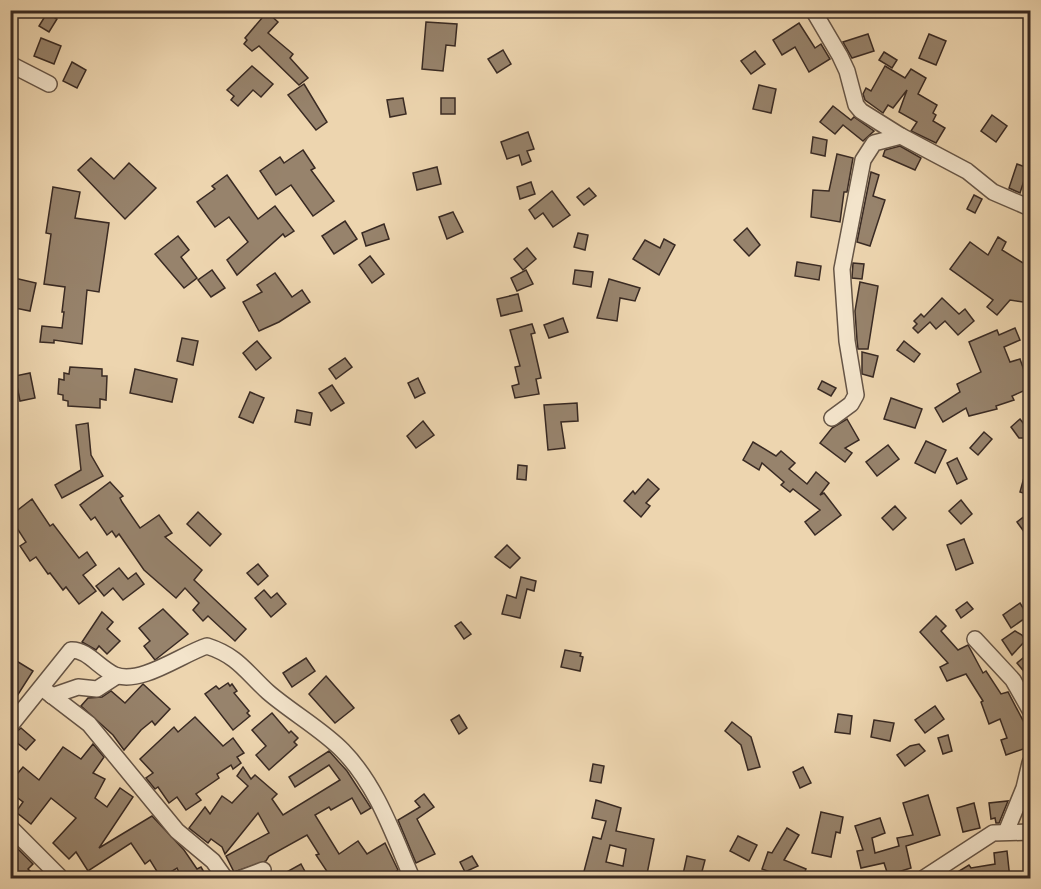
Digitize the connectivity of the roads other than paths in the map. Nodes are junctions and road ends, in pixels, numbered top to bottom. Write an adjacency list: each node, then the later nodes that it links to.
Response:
1 (813, 10): 4 (street)
2 (10, 64): 3 (street)
3 (49, 84)
4 (901, 136): 5 (street); 6 (street)
5 (1030, 208)
6 (832, 418)
7 (975, 639): 10 (street)
8 (117, 676): 9 (street); 9 (street); 20 (street)
9 (47, 692): 11 (street); 18 (street)
10 (1030, 710)
11 (10, 726)
12 (1030, 762): 14 (street)
13 (10, 827): 17 (street)
14 (1006, 832): 15 (street); 21 (street)
15 (1030, 832)
16 (263, 870): 19 (street)
17 (59, 876)
18 (225, 879)
19 (242, 879)
20 (412, 879)
21 (924, 879)

